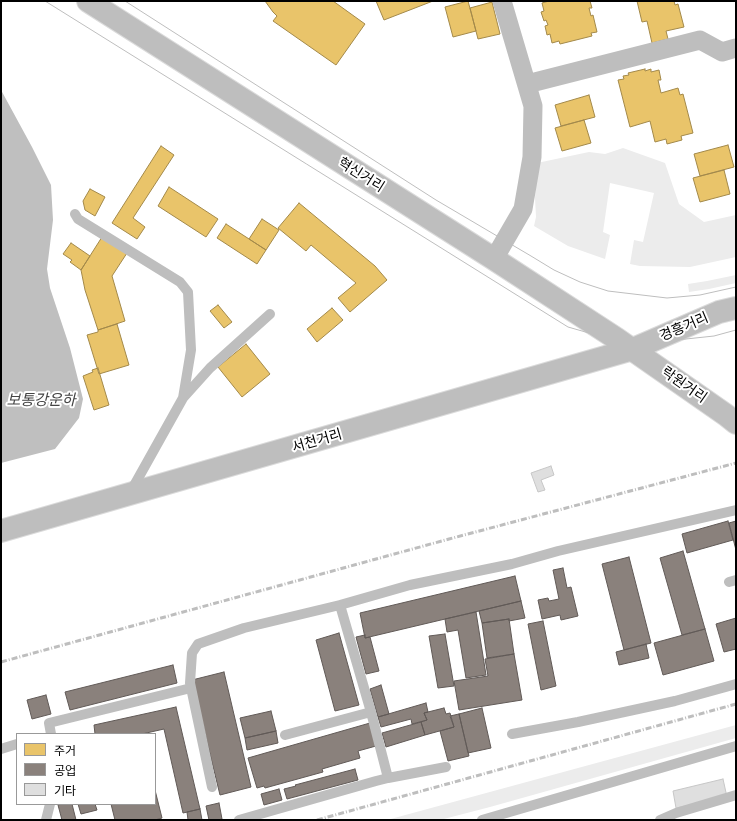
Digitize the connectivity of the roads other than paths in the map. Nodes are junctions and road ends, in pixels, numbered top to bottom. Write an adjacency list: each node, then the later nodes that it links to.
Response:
1 (88, 1): 6 (main road, 혁신거리)
2 (502, 1): 4 (street)
3 (736, 48): 4 (street)
4 (527, 84): 6 (street)
5 (75, 214): 10 (lane)
6 (494, 259): 9 (main road, 혁신거리)
7 (736, 308): 9 (main road, 경흥거리)
8 (270, 314): 10 (lane)
9 (633, 349): 11 (main road, 락원거리); 12 (main road, 서천거리)
10 (183, 398): 12 (lane)
11 (735, 423)
12 (129, 494): 14 (main road, 서천거리)
13 (736, 510): 15 (lane)
14 (1, 531)
15 (340, 605): 17 (lane); 18 (lane)
16 (736, 684): 20 (lane)
17 (190, 688): 19 (lane); 27 (lane)
18 (371, 712): 21 (lane); 26 (lane)
19 (50, 733)
20 (512, 734)
21 (285, 735)
22 (16, 744): 24 (lane)
23 (736, 746): 32 (lane)
24 (1, 750)
25 (446, 767): 26 (lane)
26 (388, 778): 31 (lane)
27 (212, 787)
28 (736, 796): 33 (lane)
29 (50, 805): 30 (lane)
30 (46, 820)
31 (239, 820)
32 (482, 820)
33 (660, 820)

